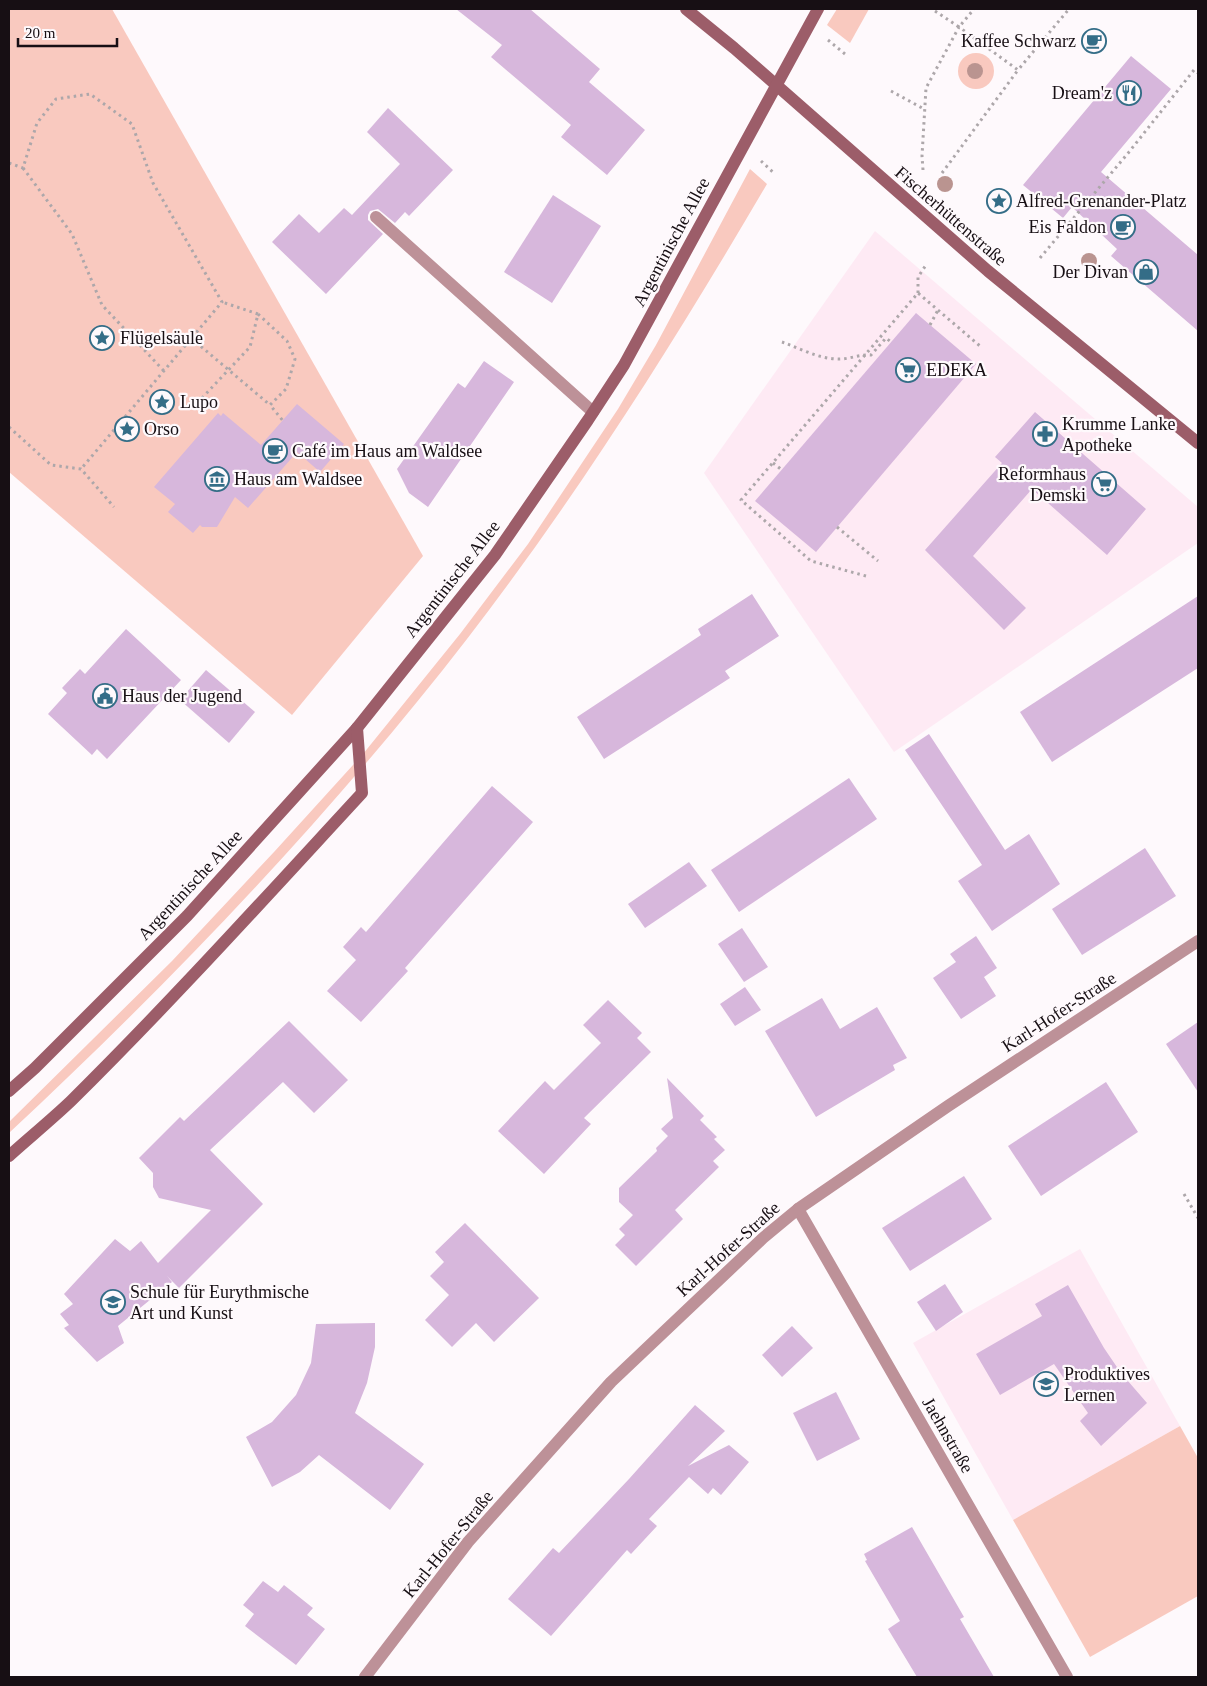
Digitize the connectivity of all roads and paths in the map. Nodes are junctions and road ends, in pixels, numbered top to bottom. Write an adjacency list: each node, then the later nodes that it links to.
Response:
1 (686, 9): 11 (main road, Fischerhüttenstraße)
2 (818, 9): 11 (main road, Argentinische Allee)
3 (974, 9): 6 (path)
4 (1069, 9): 9 (path)
5 (935, 11): 6 (path)
6 (959, 27): 9 (path); 13 (path)
7 (825, 37): 8 (path)
8 (845, 54)
9 (1018, 70): 18 (path)
10 (1198, 73): 21 (path)
11 (776, 85): 37 (main road, Argentinische Allee); 40 (main road, Fischerhüttenstraße)
12 (891, 91): 13 (path)
13 (924, 109): 17 (path)
14 (760, 160): 19 (path)
15 (9, 163): 16 (path)
16 (24, 168): 24 (path); 34 (path)
17 (923, 170)
18 (942, 173)
19 (775, 174)
20 (376, 217): 37 (street)
21 (1040, 258)
22 (926, 265): 23 (path)
23 (918, 293): 25 (path); 32 (path)
24 (222, 302): 26 (path); 28 (path)
25 (938, 310): 27 (path); 31 (path)
26 (258, 314): 33 (path); 36 (path)
27 (930, 325)
28 (191, 338): 33 (path); 34 (path)
29 (782, 342): 32 (path)
30 (891, 342): 32 (path)
31 (980, 346)
32 (865, 354): 41 (path)
33 (229, 369): 35 (path); 36 (path)
34 (164, 371): 42 (path)
35 (202, 398)
36 (270, 405): 38 (path)
37 (593, 412): 48 (main road, Argentinische Allee)
38 (284, 422)
39 (9, 427): 42 (path)
40 (1198, 444)
41 (773, 463): 43 (path); 47 (path)
42 (81, 469): 44 (path)
43 (782, 470)
44 (114, 507)
45 (837, 527): 46 (path)
46 (878, 561)
47 (866, 576)
48 (357, 728): 50 (main road, Argentinische Allee); 51 (main road)
49 (1198, 941): 53 (street, Karl-Hofer-Straße)
50 (9, 1091)
51 (9, 1156)
52 (1184, 1194): 54 (path)
53 (798, 1209): 55 (street, Karl-Hofer-Straße); 56 (street, Jaehnstraße)
54 (1198, 1218)
55 (365, 1677)
56 (1067, 1677)

